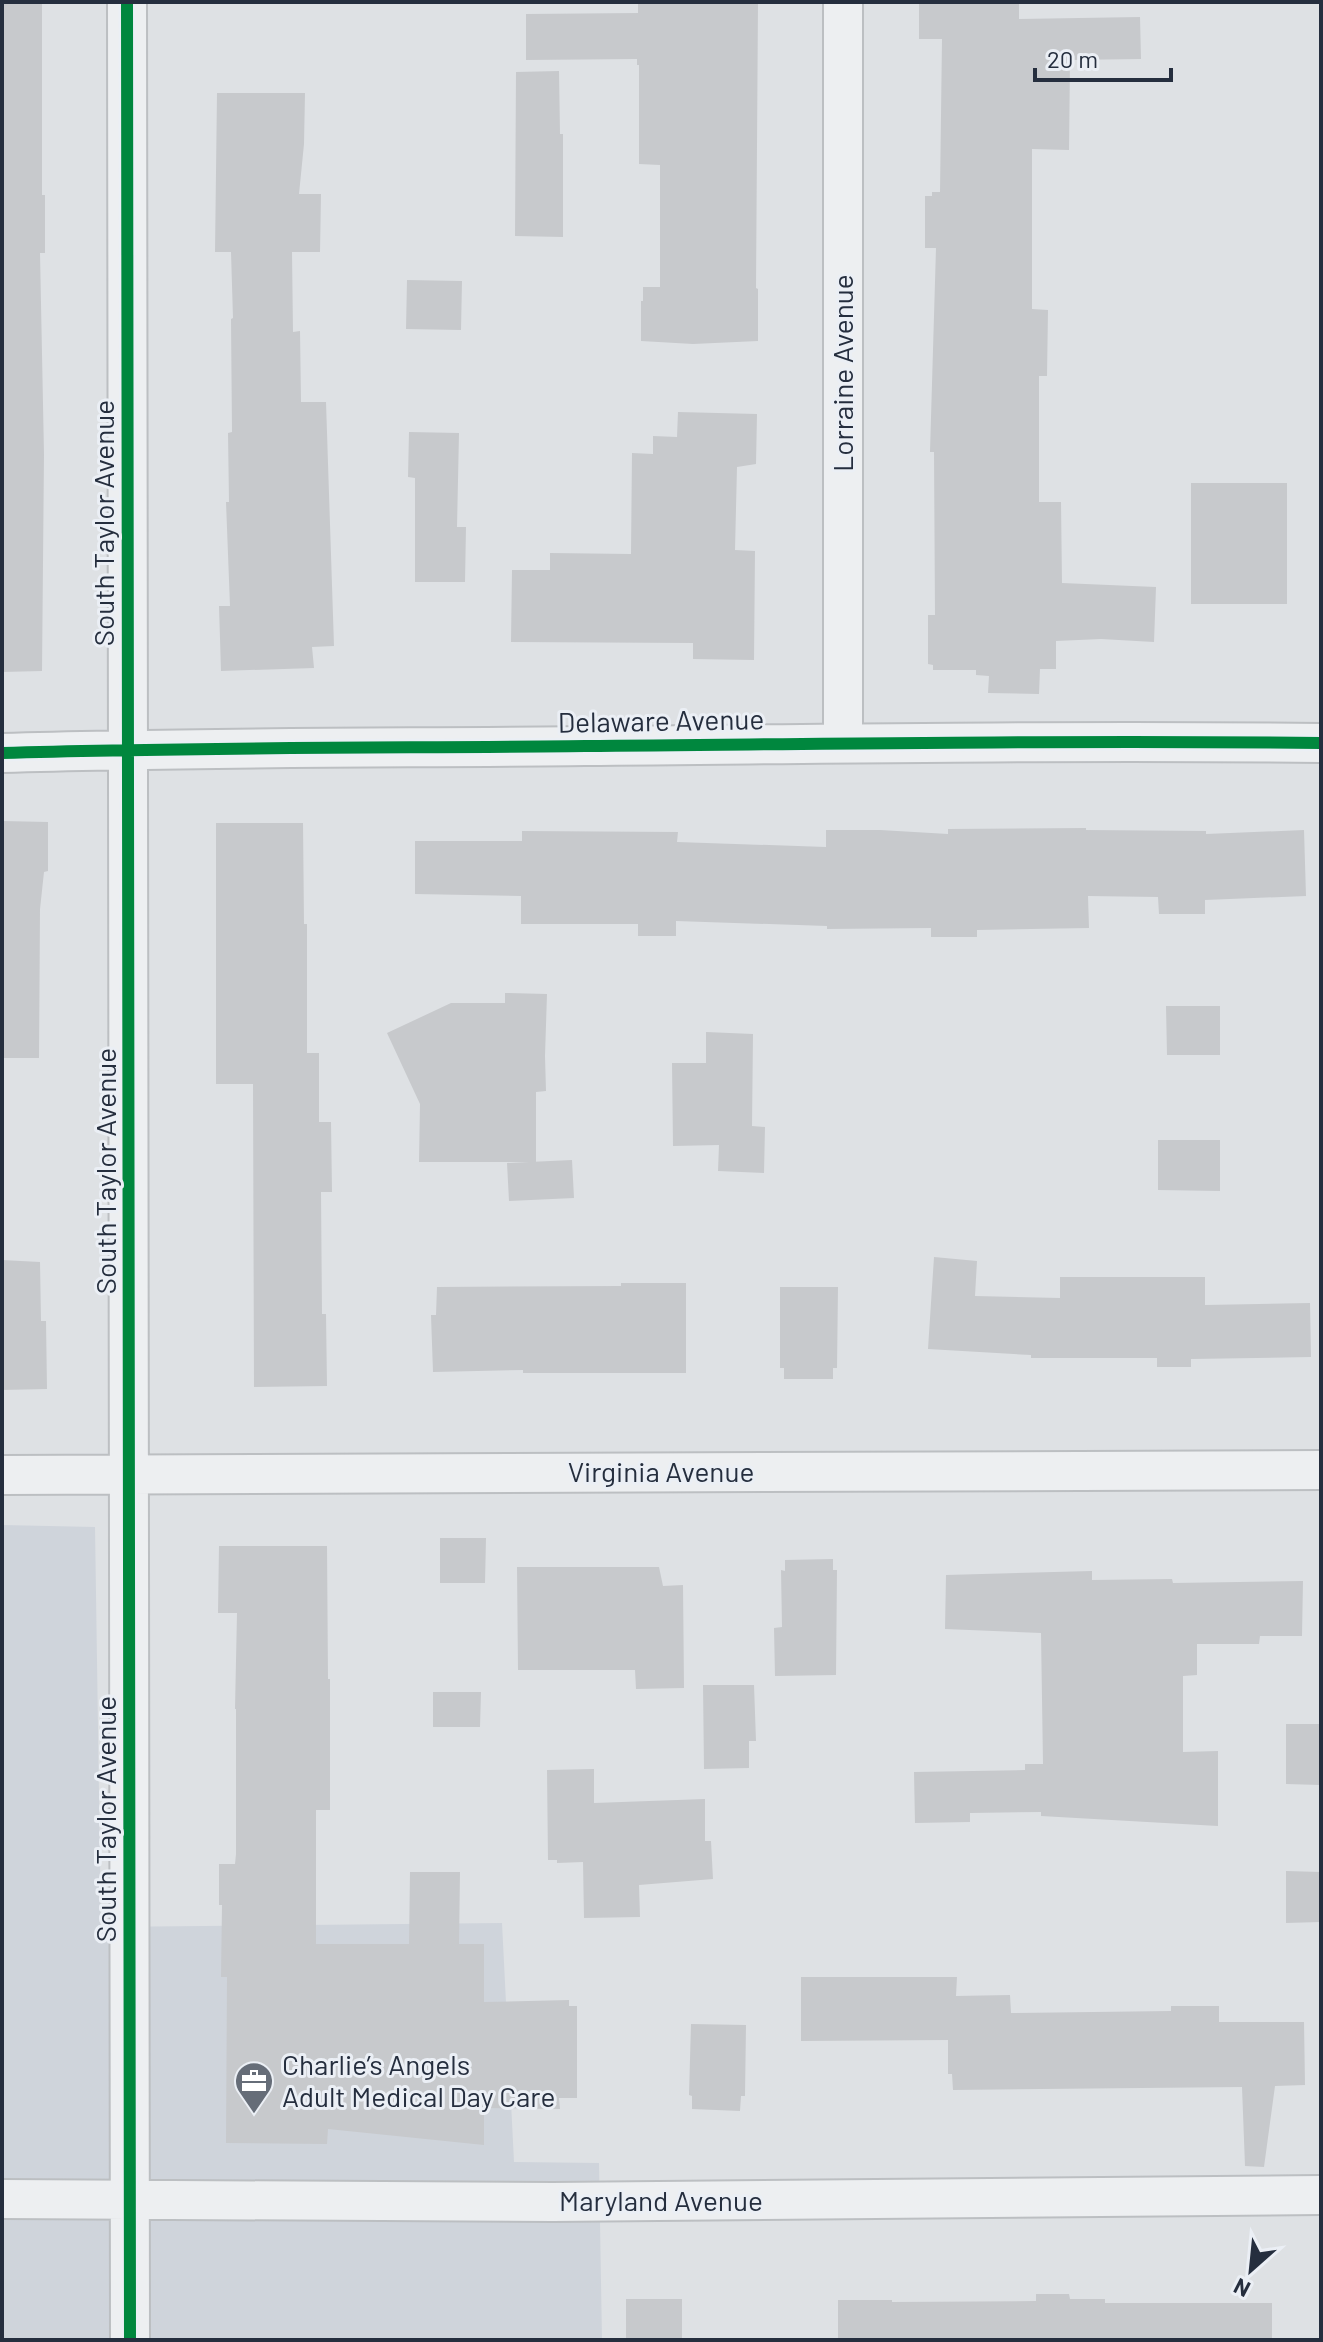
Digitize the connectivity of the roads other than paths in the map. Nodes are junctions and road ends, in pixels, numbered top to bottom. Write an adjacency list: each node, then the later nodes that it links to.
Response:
1 (127, 2): 5 (street, South Taylor Avenue)
2 (843, 2): 3 (street, Lorraine Avenue)
3 (843, 743): 4 (street, Delaware Avenue); 5 (street, Delaware Avenue)
4 (1321, 743)
5 (129, 749): 6 (street, Delaware Avenue); 8 (street, South Taylor Avenue)
6 (2, 753)
7 (1321, 1470): 8 (street, Virginia Avenue)
8 (130, 1474): 9 (street, Virginia Avenue); 11 (street, South Taylor Avenue)
9 (2, 1475)
10 (1321, 2195): 11 (street, Maryland Avenue)
11 (130, 2198): 12 (street, Maryland Avenue); 13 (street, South Taylor Avenue)
12 (2, 2199)
13 (130, 2340)

